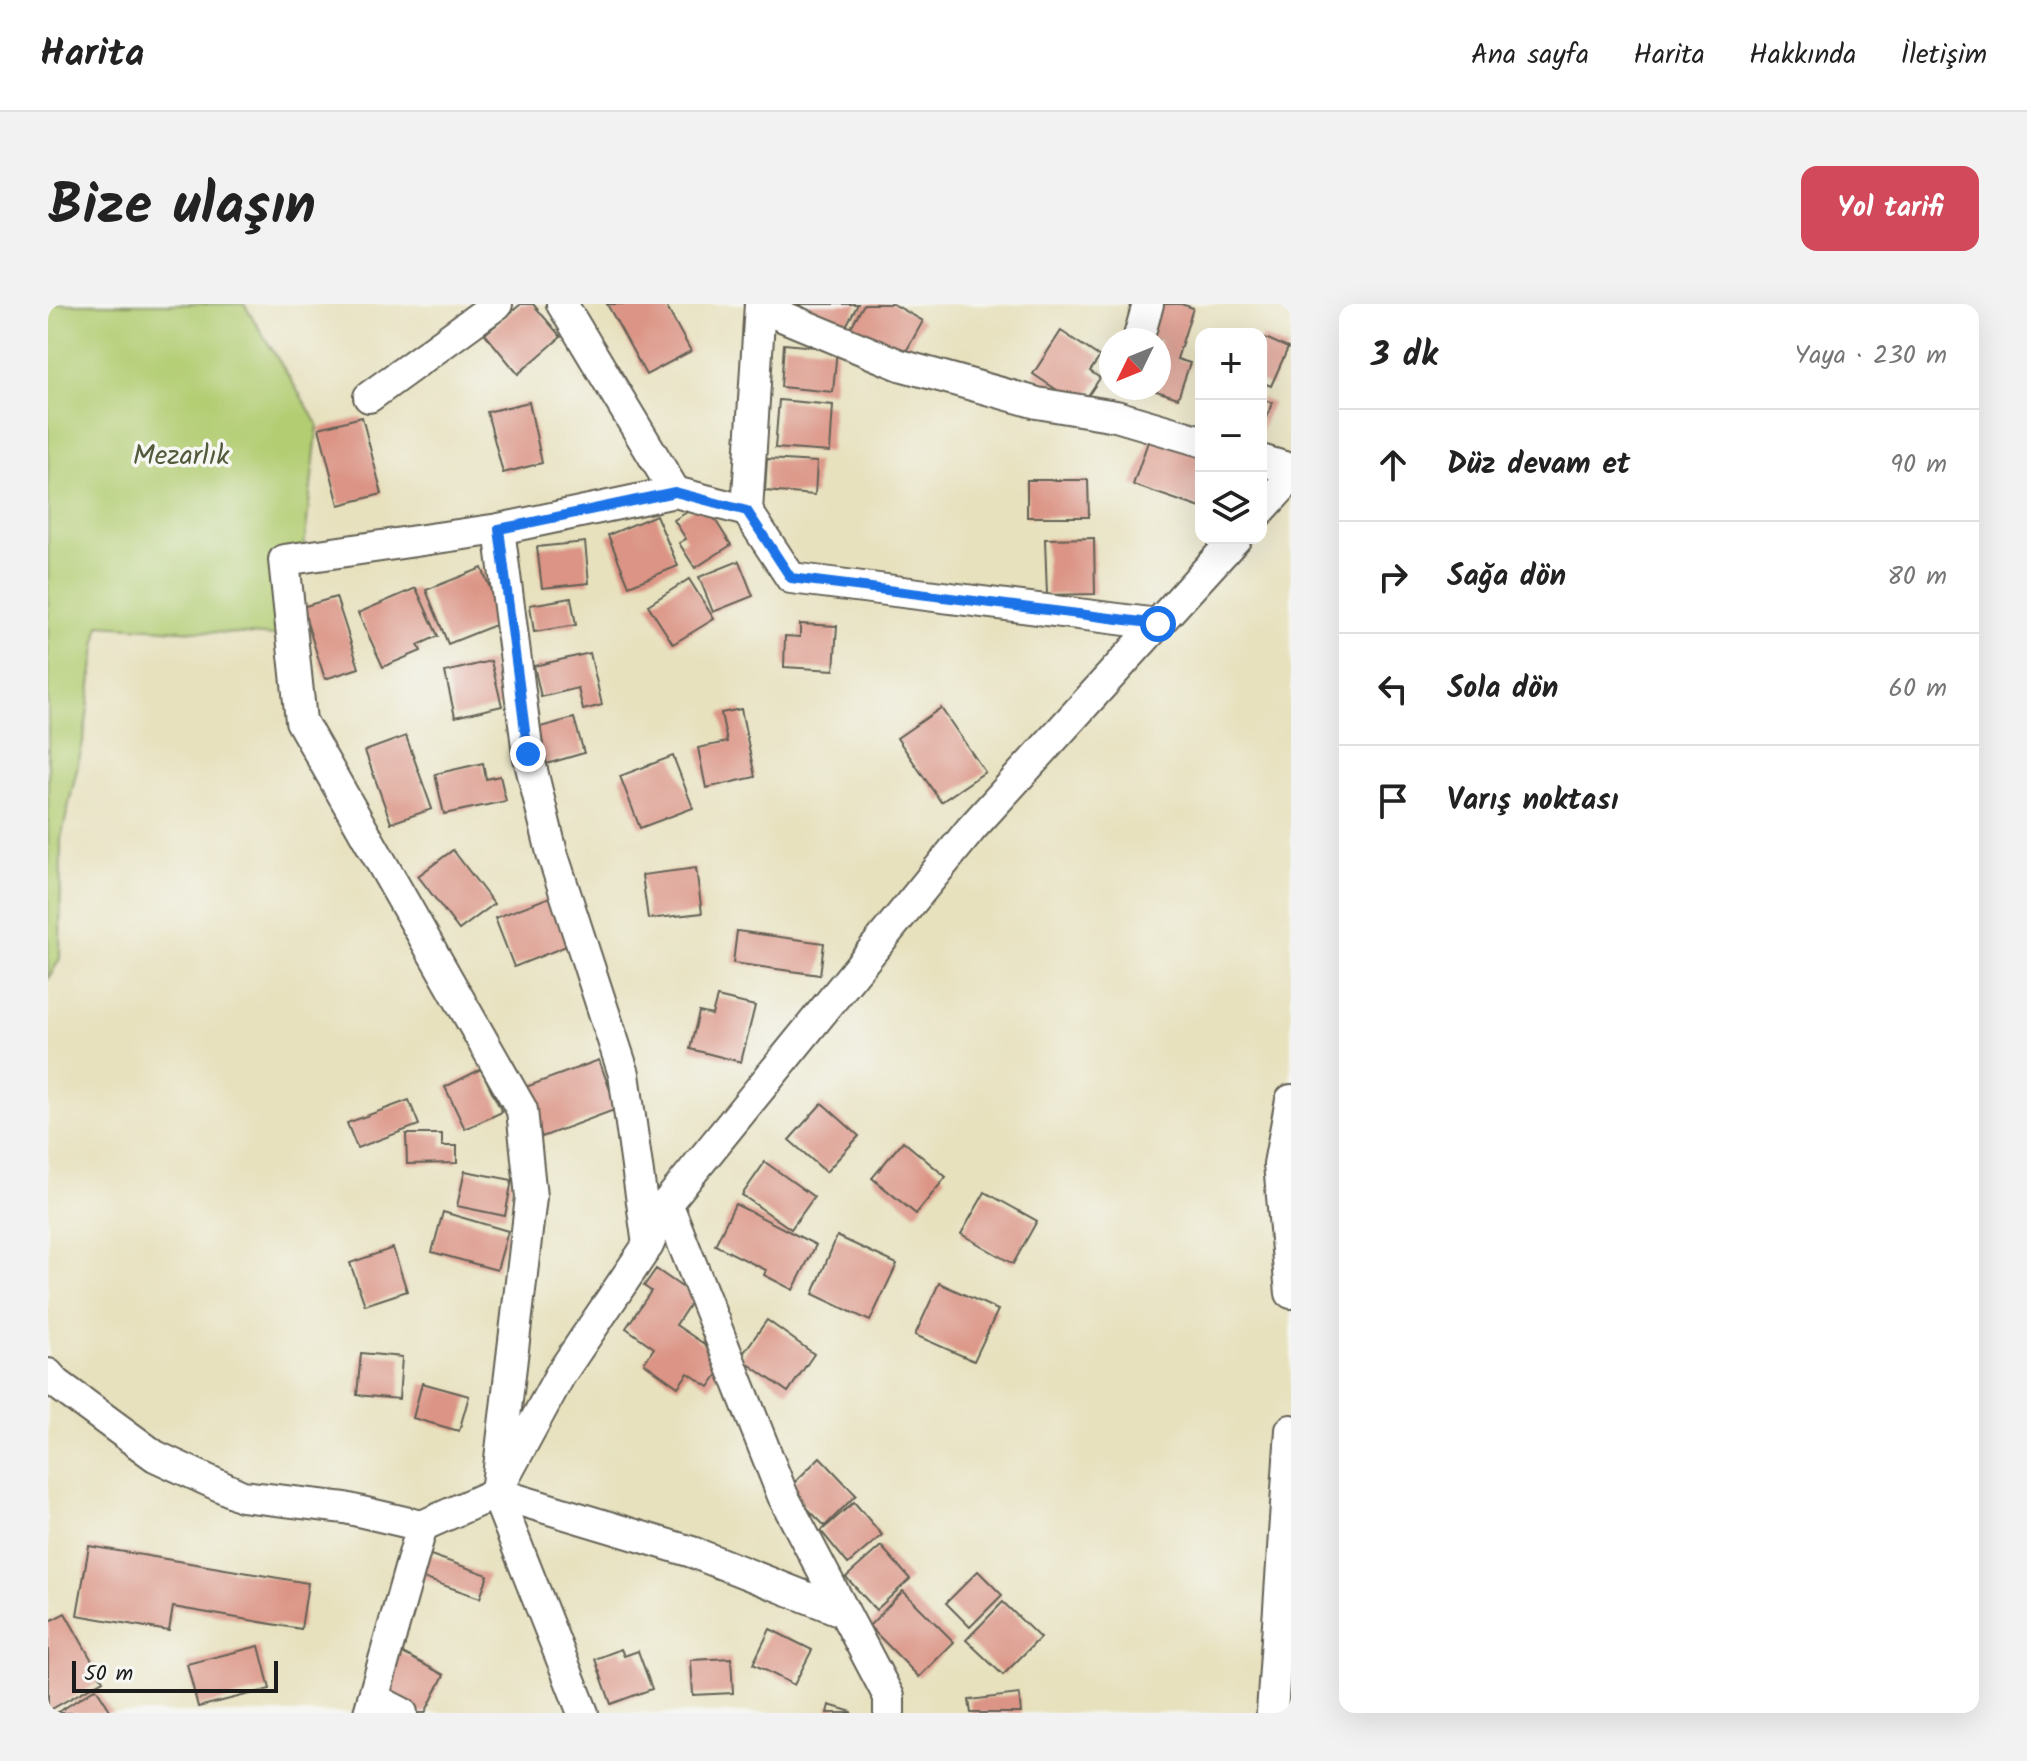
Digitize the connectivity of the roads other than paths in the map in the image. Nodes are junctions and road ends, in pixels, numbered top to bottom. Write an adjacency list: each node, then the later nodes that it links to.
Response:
1 (497, 304): 6 (street)
2 (562, 304): 12 (street)
3 (1148, 304): 5 (street)
4 (760, 305): 7 (street); 14 (street)
5 (1141, 328)
6 (369, 397)
7 (1120, 402): 8 (street)
8 (1195, 438)
9 (1267, 462): 10 (street)
10 (1291, 469)
11 (1291, 477): 13 (street)
12 (675, 492): 14 (street); 15 (street)
13 (1267, 503)
14 (747, 511): 17 (street)
15 (499, 529): 20 (street); 24 (street)
16 (1231, 544): 17 (street)
17 (1158, 624): 19 (street)
18 (1291, 1100): 21 (street)
19 (667, 1203): 20 (street); 26 (street)
20 (648, 1245): 24 (street)
21 (1291, 1293)
22 (48, 1374): 25 (street)
23 (1291, 1430): 31 (street)
24 (496, 1493): 25 (street); 26 (street); 29 (street)
25 (422, 1526): 27 (street)
26 (844, 1612): 30 (street)
27 (371, 1706): 28 (street)
28 (402, 1713)
29 (583, 1713)
30 (889, 1713)
31 (1272, 1713)

